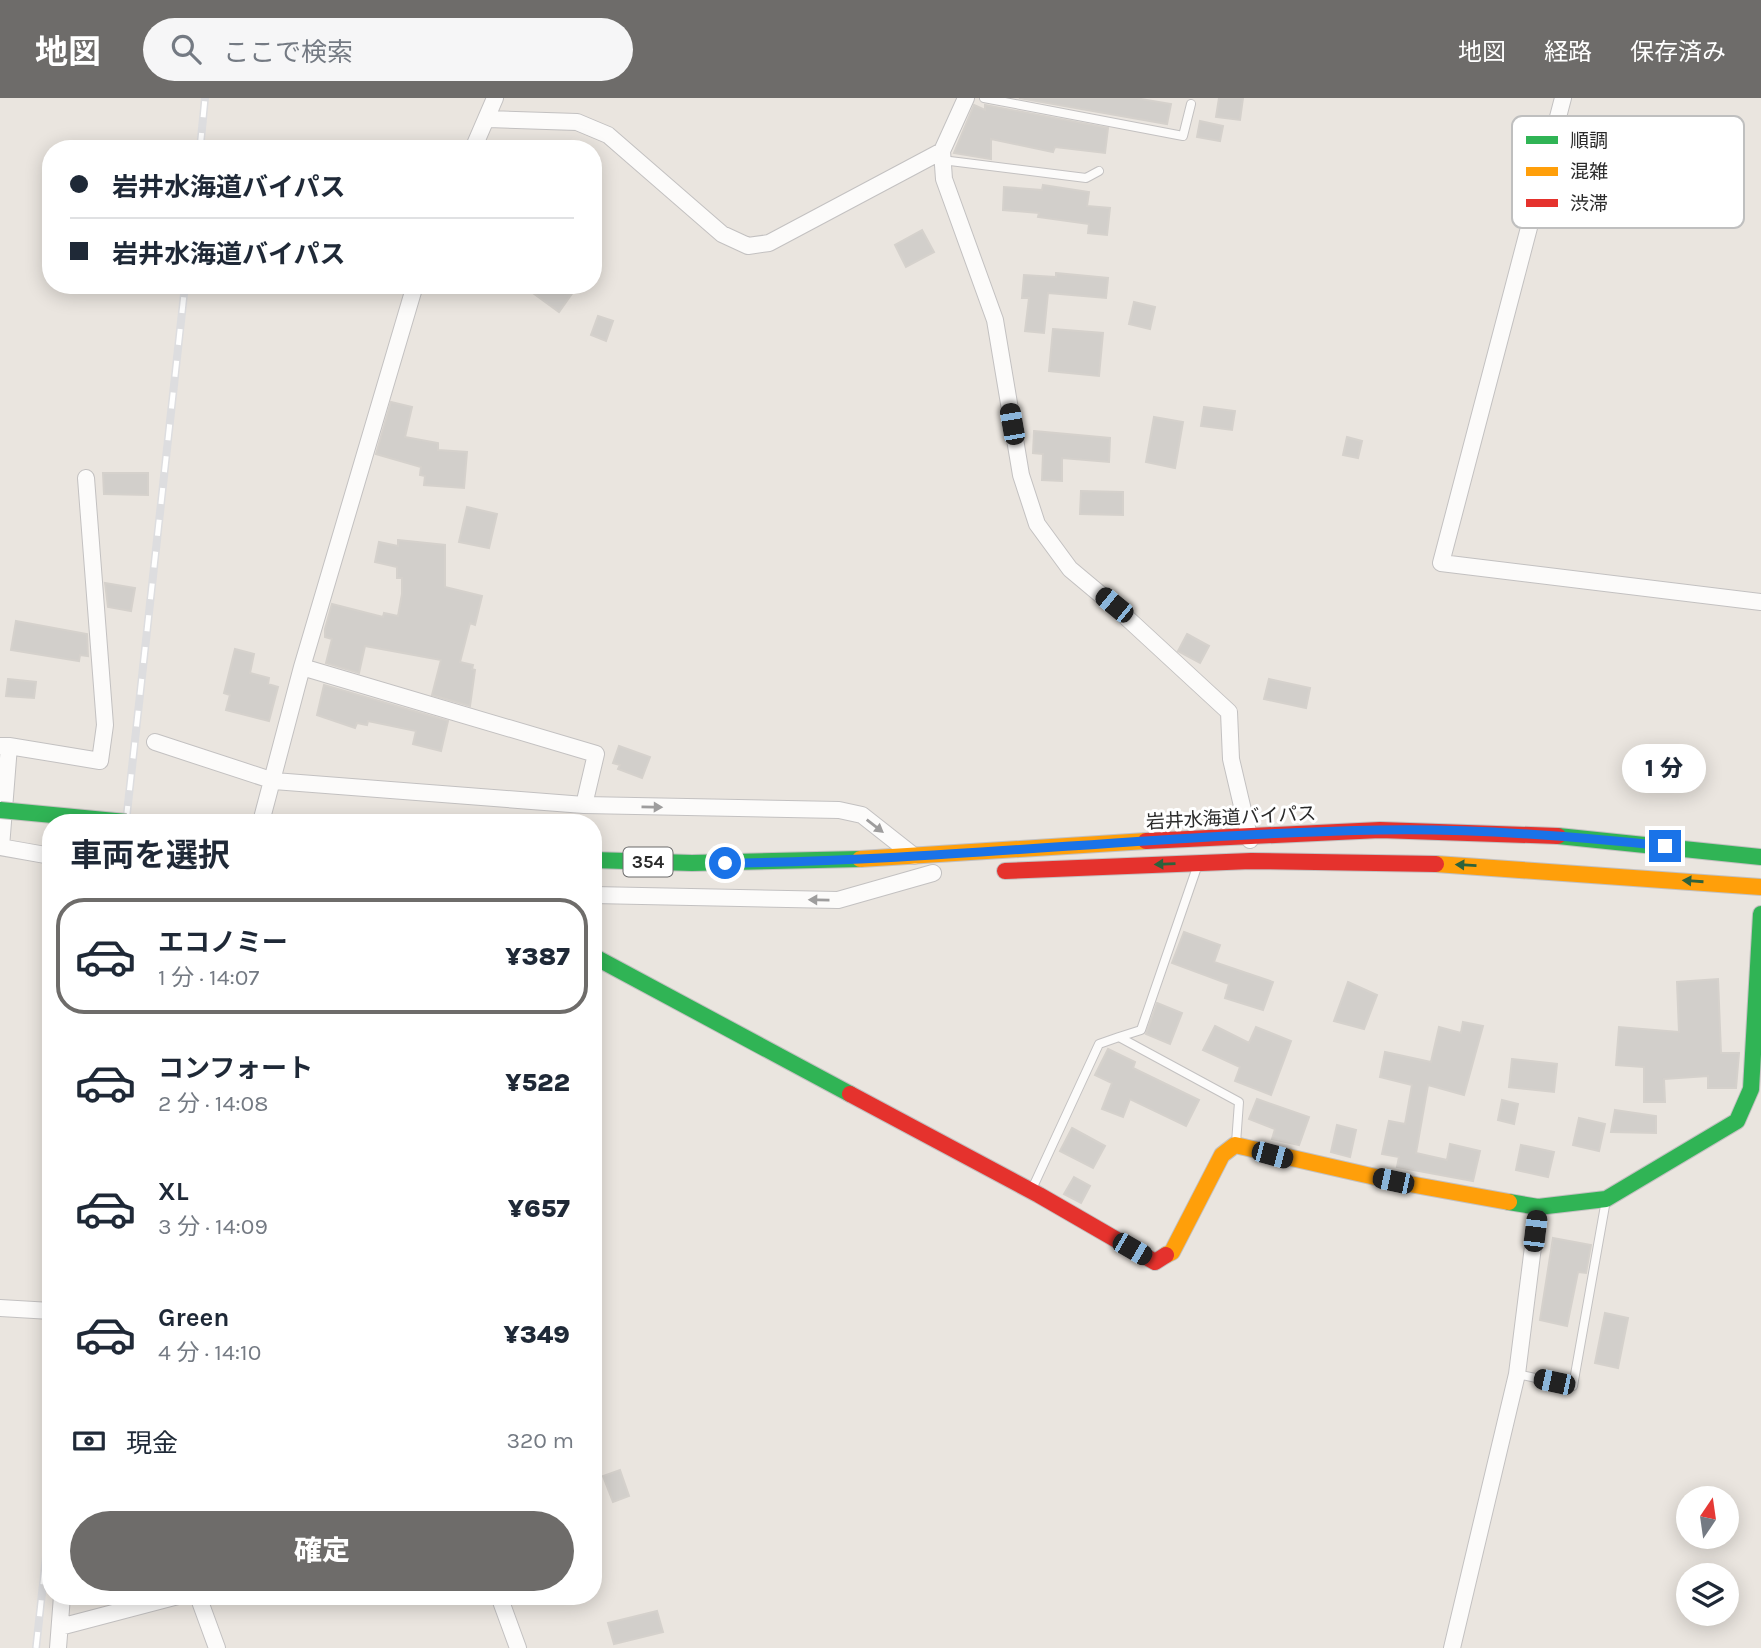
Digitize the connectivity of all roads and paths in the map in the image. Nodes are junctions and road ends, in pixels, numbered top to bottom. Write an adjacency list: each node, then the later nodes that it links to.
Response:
1 (495, 98): 7 (street)
2 (966, 98): 9 (street)
3 (984, 98): 5 (lane)
4 (1563, 98): 6 (street)
5 (1191, 104)
6 (1558, 116)
7 (488, 119): 8 (street); 9 (street)
8 (478, 140)
9 (942, 156): 10 (lane); 23 (street)
10 (1099, 172)
11 (1529, 228): 14 (street)
12 (412, 294): 15 (street)
13 (86, 478): 17 (street)
14 (1761, 602)
15 (302, 667): 18 (street); 19 (street)
16 (155, 742): 18 (street)
17 (4, 746): 24 (street)
18 (275, 781): 19 (street); 22 (street)
19 (584, 805): 27 (street, one-way to 27)
20 (0, 810): 21 (main road, bridge)
21 (42, 814)
22 (264, 814)
23 (1250, 836): 26 (main road, 岩井水海道バイパス / 354); 27 (main road, 岩井水海道バイパス / 354); 29 (street)
24 (0, 847): 25 (street)
25 (42, 854)
26 (1761, 857)
27 (916, 858): 30 (main road, 岩井水海道バイパス / 354)
28 (602, 860): 30 (main road, 岩井水海道バイパス / 354)
29 (1251, 861): 31 (main road); 34 (main road, one-way to 29)
30 (702, 863): 33 (main road, 岩井水海道バイパス / 354)
31 (1199, 863): 32 (main road, one-way to 32); 38 (lane)
32 (986, 871)
33 (939, 872): 35 (street, one-way to 35)
34 (1761, 887)
35 (602, 895)
36 (1761, 914): 39 (main road)
37 (602, 961): 41 (main road)
38 (1119, 1037): 40 (lane); 41 (lane)
39 (1756, 1090): 42 (main road)
40 (1235, 1145): 41 (main road); 43 (main road)
41 (1031, 1191)
42 (1606, 1199): 43 (main road); 46 (lane)
43 (1538, 1207): 46 (street)
44 (0, 1308): 45 (street)
45 (42, 1310)
46 (1517, 1374): 55 (street)
47 (61, 1605): 51 (street)
48 (144, 1605): 51 (street)
49 (201, 1605): 53 (street)
50 (502, 1605): 54 (street)
51 (60, 1627): 52 (street)
52 (58, 1648)
53 (217, 1648)
54 (518, 1648)
55 (1452, 1648)

